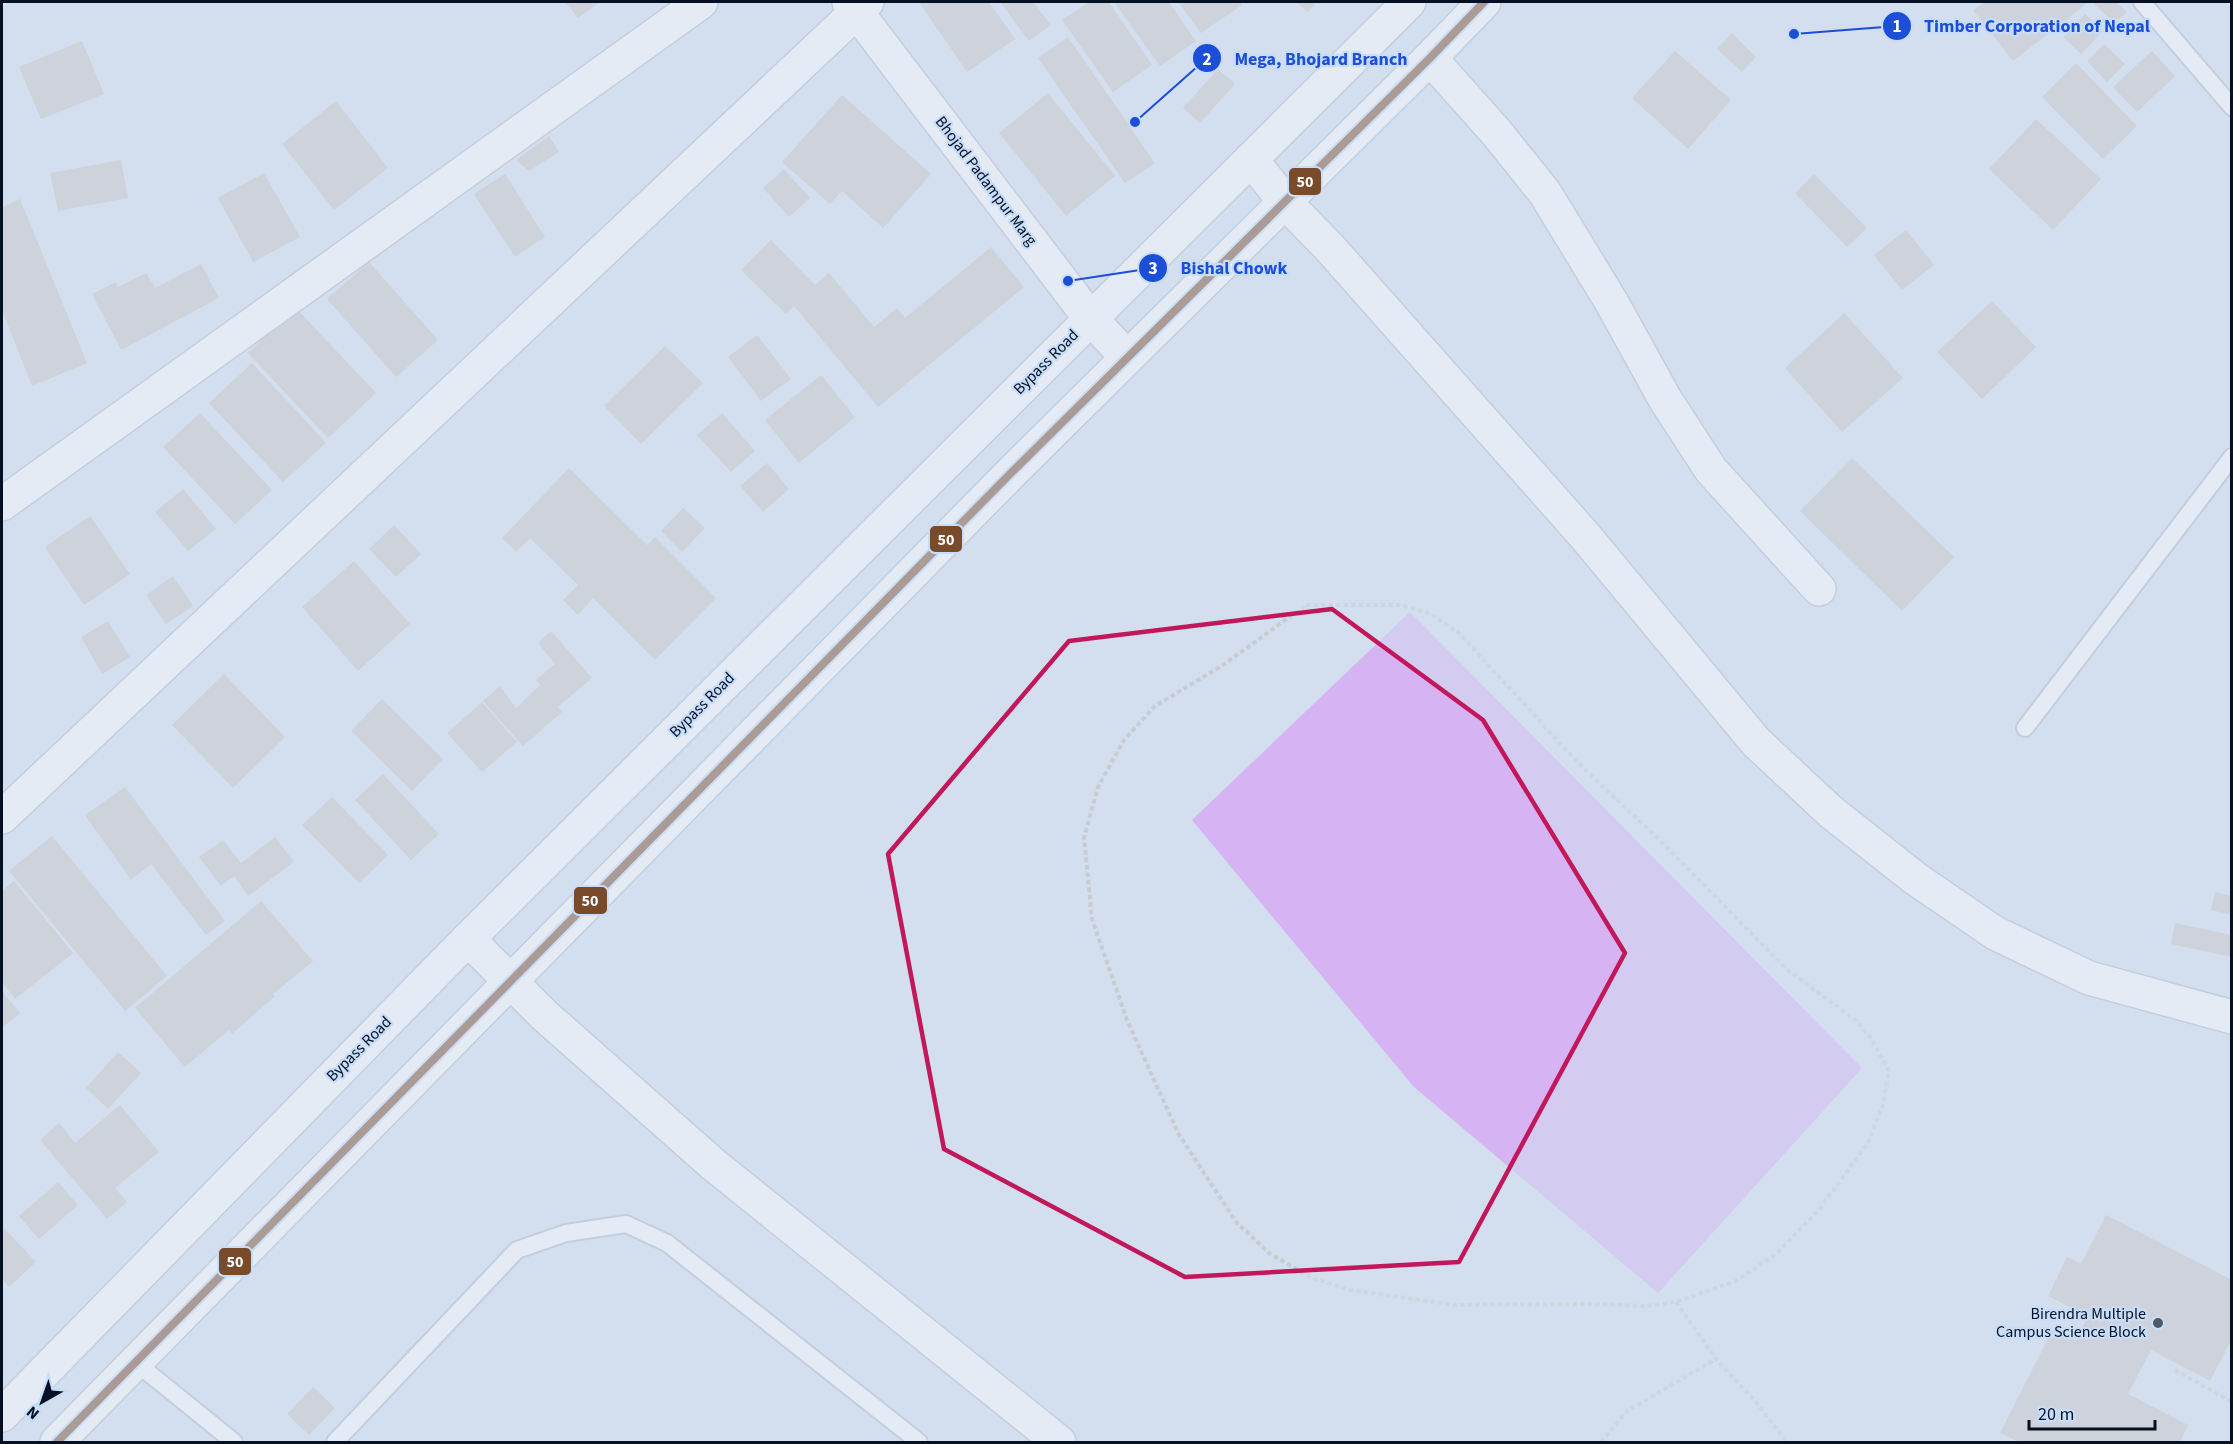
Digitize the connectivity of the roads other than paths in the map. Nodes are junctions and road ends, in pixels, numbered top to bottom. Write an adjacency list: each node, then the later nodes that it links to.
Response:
1 (700, 2): 13 (main road)
2 (1409, 2): 8 (main road, Bypass Road)
3 (1484, 2): 6 (main road)
4 (2142, 2): 7 (lane)
5 (858, 5): 10 (main road, Bhojad Padampur Marg); 16 (main road)
6 (1430, 58): 9 (main road); 14 (main road)
7 (2232, 106)
8 (1251, 159): 9 (main road); 10 (main road, Bypass Road)
9 (1284, 201): 11 (main road); 19 (main road)
10 (1090, 318): 11 (main road, Bhojad Padampur Marg); 17 (main road, Bypass Road)
11 (1127, 357): 18 (main road)
12 (2232, 457): 15 (lane)
13 (2, 504)
14 (1820, 589)
15 (2025, 728)
16 (2, 817)
17 (468, 939): 18 (main road); 21 (main road, Bypass Road)
18 (510, 981): 20 (main road); 26 (main road)
19 (2232, 1017)
20 (135, 1362): 22 (main road); 23 (lane)
21 (2, 1415)
22 (57, 1443)
23 (234, 1443)
24 (335, 1443): 25 (lane)
25 (919, 1443)
26 (1059, 1443)

